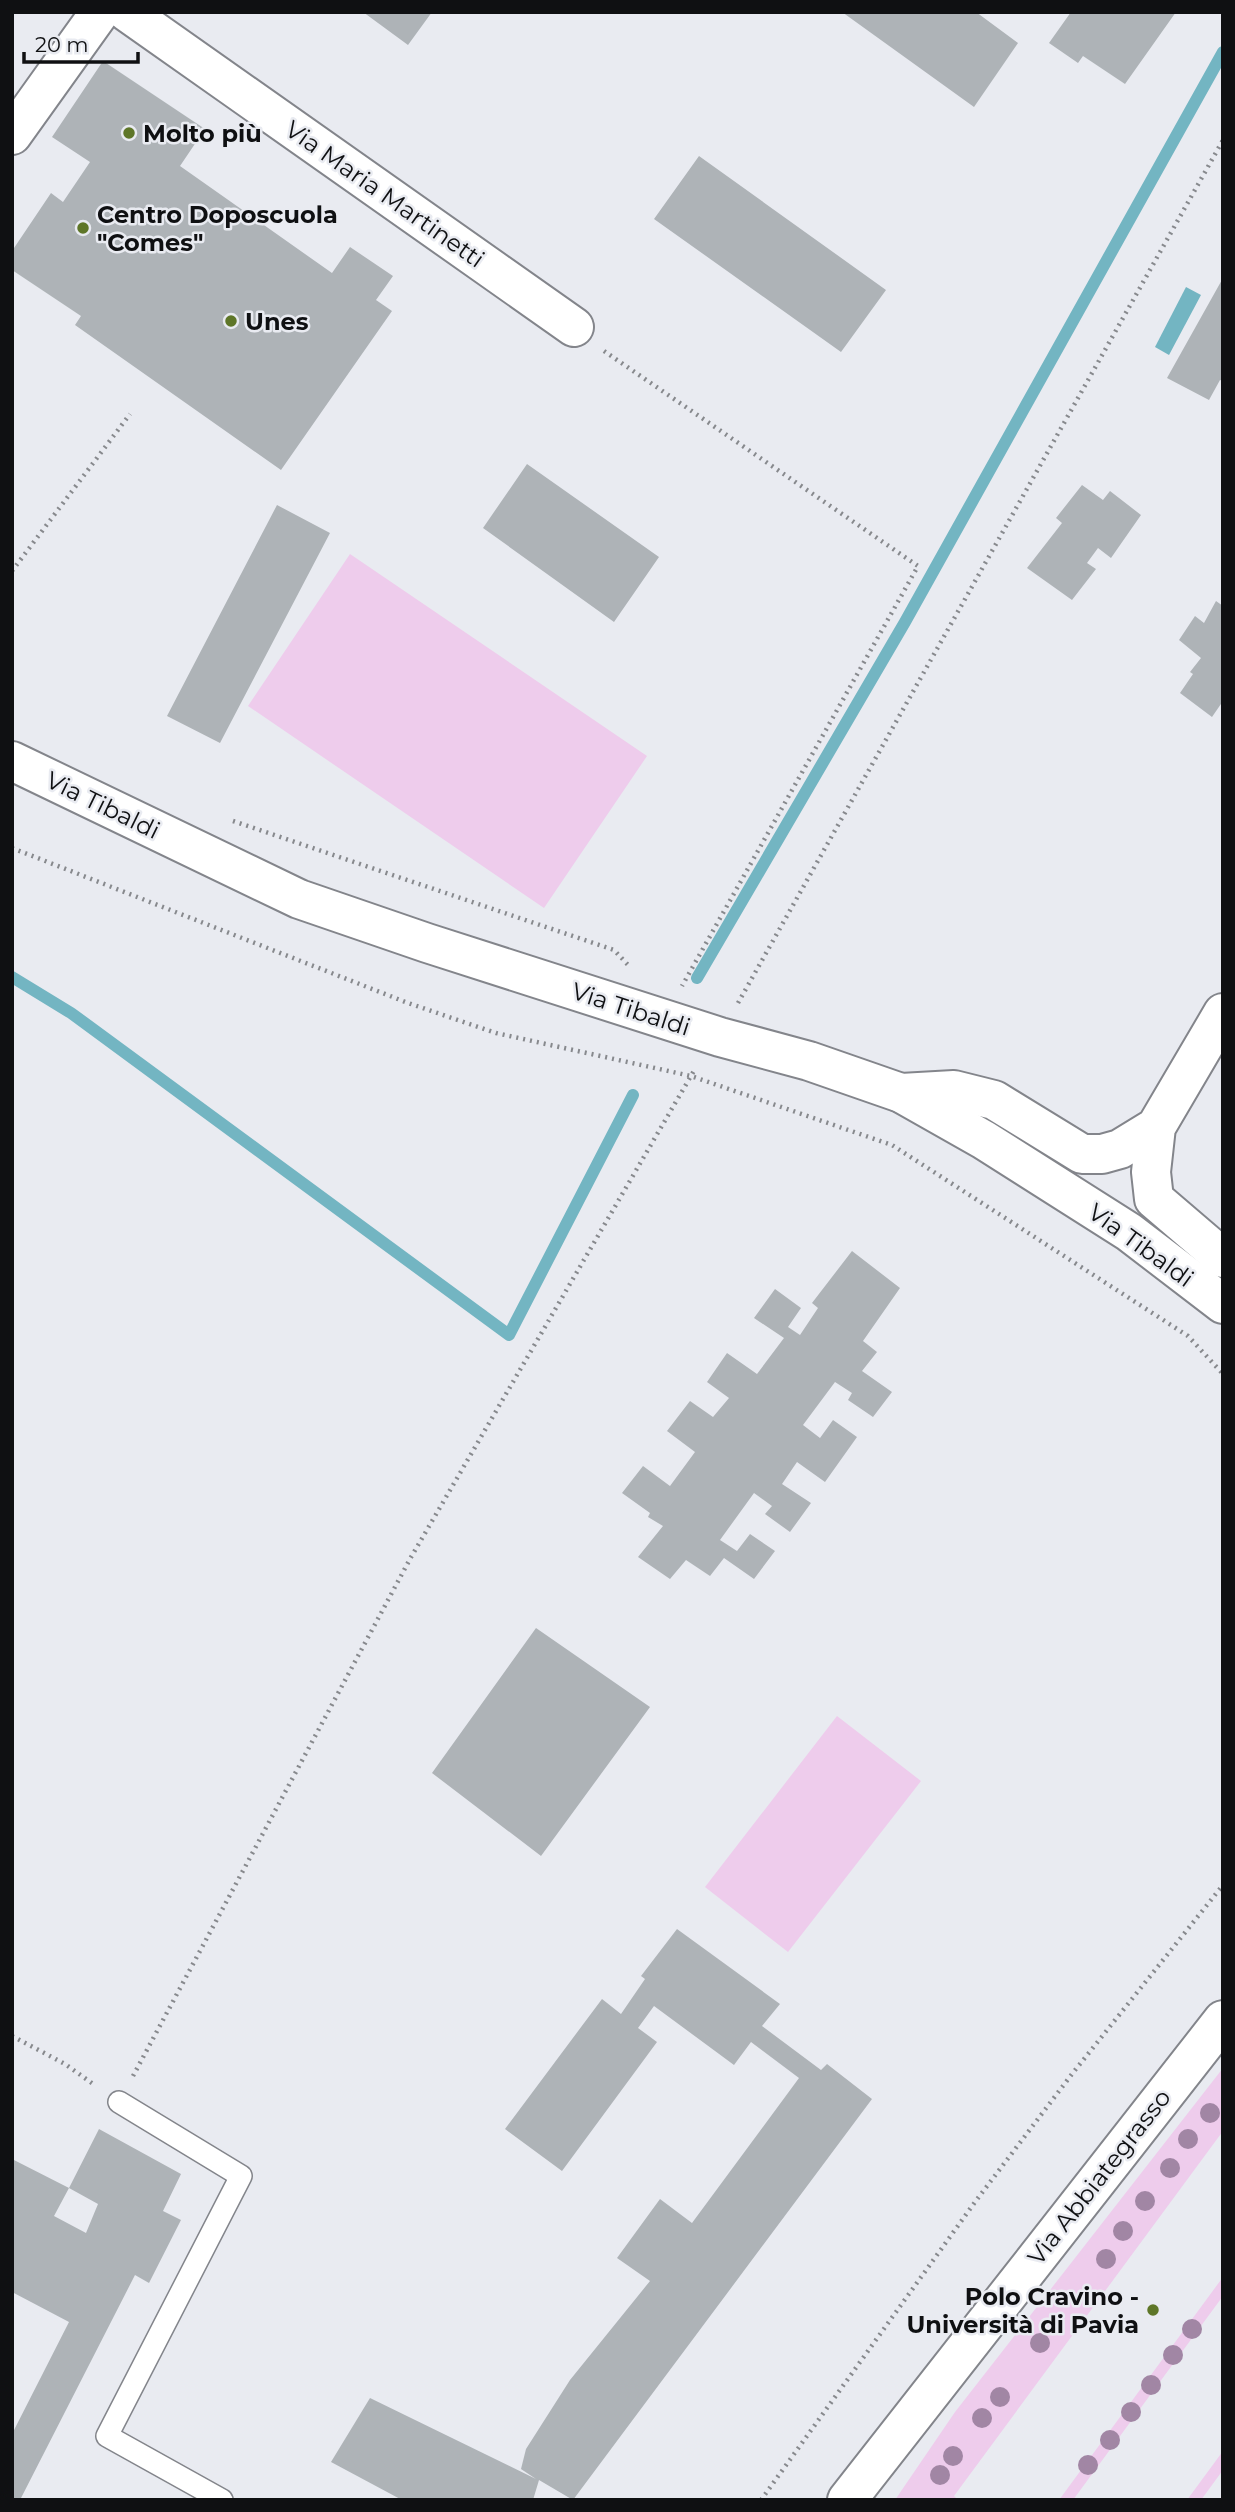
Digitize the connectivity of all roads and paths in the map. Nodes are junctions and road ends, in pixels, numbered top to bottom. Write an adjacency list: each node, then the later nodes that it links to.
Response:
1 (100, 12): 3 (street)
2 (127, 12): 5 (street, Via Maria Martinetti)
3 (12, 135)
4 (1223, 140): 14 (path)
5 (589, 339): 12 (path)
6 (130, 414): 7 (path)
7 (12, 571)
8 (12, 761): 14 (street, Via Tibaldi)
9 (230, 820): 11 (path)
10 (12, 848): 15 (path)
11 (631, 968)
12 (680, 989)
13 (1223, 1013): 17 (street)
14 (720, 1037): 15 (path); 16 (street, Via Tibaldi)
15 (691, 1076): 20 (path); 24 (path)
16 (901, 1093): 17 (street); 19 (street, Via Tibaldi)
17 (1156, 1127): 18 (street)
18 (1223, 1258)
19 (1223, 1304)
20 (1223, 1374)
21 (1223, 1885): 26 (path)
22 (1223, 2020): 27 (street, Via Abbiategrasso)
23 (12, 2036): 24 (path)
24 (119, 2102): 25 (lane)
25 (222, 2500)
26 (761, 2500)
27 (847, 2500)

